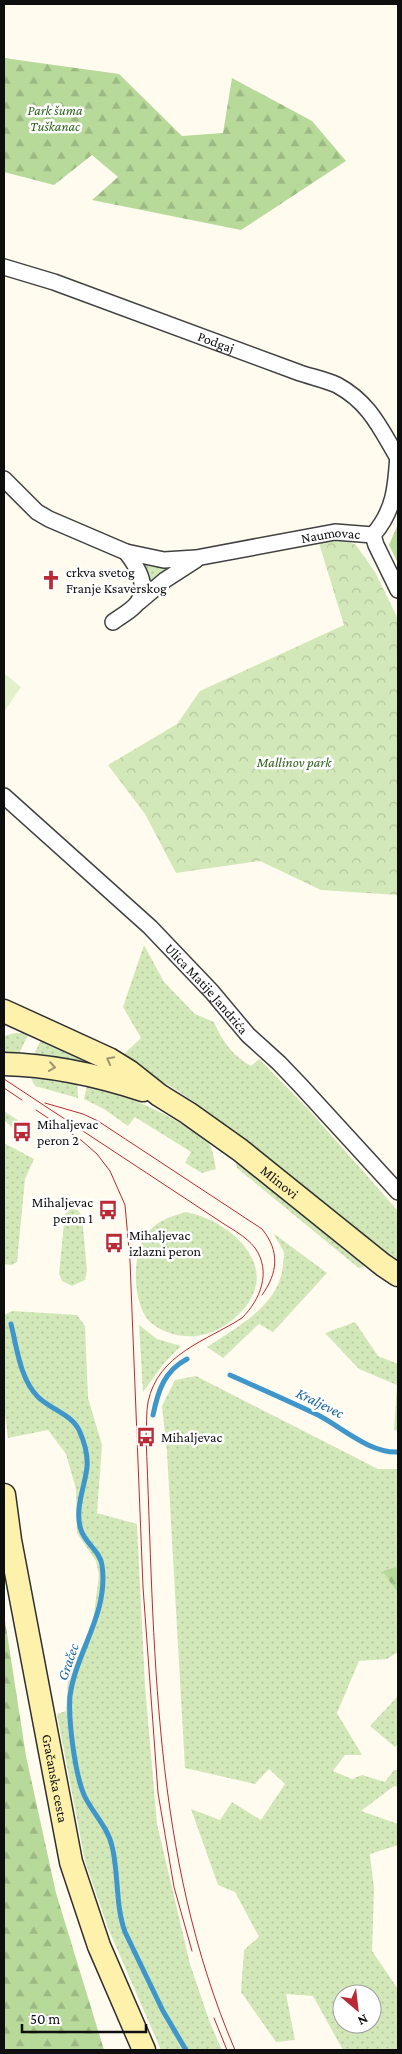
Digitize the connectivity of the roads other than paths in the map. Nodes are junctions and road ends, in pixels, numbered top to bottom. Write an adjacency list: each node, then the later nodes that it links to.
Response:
1 (4, 266): 3 (street, Podgaj)
2 (398, 454): 3 (street, Naumovac)
3 (398, 458): 5 (street, Naumovac)
4 (4, 479): 6 (street, Naumovac)
5 (373, 535): 7 (street, Naumovac); 8 (street)
6 (126, 552): 7 (street, Naumovac); 9 (street)
7 (204, 556): 9 (street, Naumovac)
8 (398, 590)
9 (139, 602): 10 (street)
10 (113, 622)
11 (4, 796): 17 (street, Ulica Matije Jandrića)
12 (4, 1011): 13 (main road, Mlinovi)
13 (40, 1026): 14 (main road); 16 (main road, Mlinovi, one-way to 13)
14 (4, 1030)
15 (4, 1064): 16 (main road, Mlinovi, one-way to 16)
16 (159, 1095): 18 (main road, Mlinovi)
17 (398, 1192)
18 (398, 1275)
19 (4, 1495): 20 (main road, Gračanska cesta)
20 (144, 2050)

